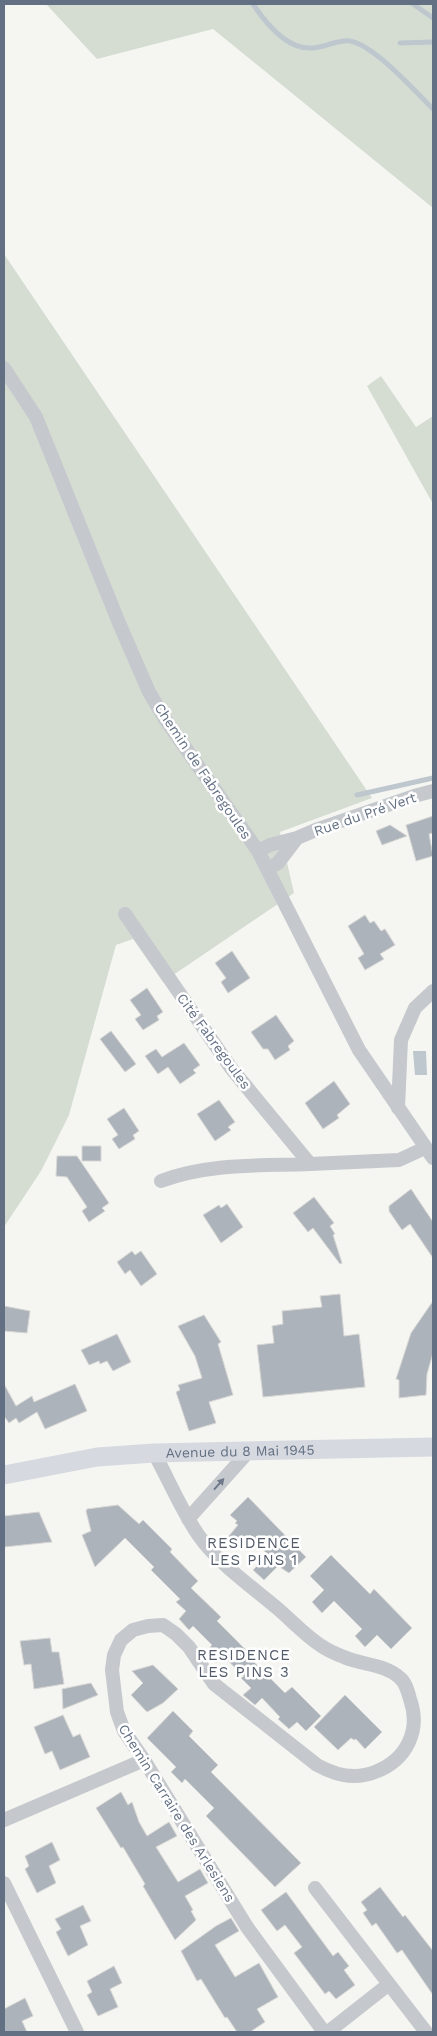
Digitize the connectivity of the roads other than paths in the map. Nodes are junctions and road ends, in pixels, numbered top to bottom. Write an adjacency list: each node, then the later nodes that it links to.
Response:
1 (4, 368): 4 (street, Chemin de Fabregoules)
2 (433, 791): 3 (street, Rue du Pré Vert)
3 (297, 838): 4 (street, Rue du Pré Vert); 5 (street, Rue du Pré Vert)
4 (258, 851): 5 (street, Chemin de Fabregoules)
5 (267, 869): 8 (street, Chemin de Fabregoules)
6 (125, 914): 10 (street, Cité Fabregoules)
7 (433, 991): 8 (street)
8 (398, 1108): 9 (street, Chemin de Fabregoules)
9 (429, 1153): 10 (street)
10 (310, 1164): 11 (street)
11 (161, 1181)
12 (433, 1448): 13 (main road, Avenue du 8 Mai 1945)
13 (250, 1451): 14 (main road, Avenue du 8 Mai 1945); 16 (street, one-way to 13)
14 (154, 1453): 15 (main road, Avenue du 8 Mai 1945); 16 (street, Chemin Carraire des Arlesiens)
15 (4, 1476)
16 (188, 1518): 17 (street, Chemin Carraire des Arlesiens)
17 (144, 1760): 18 (street); 23 (street, Chemin Carraire des Arlesiens)
18 (4, 1820)
19 (4, 1883): 22 (street)
20 (315, 1888): 21 (street)
21 (389, 1984): 24 (street); 25 (street)
22 (77, 2032)
23 (324, 2032)
24 (328, 2032)
25 (426, 2032)

